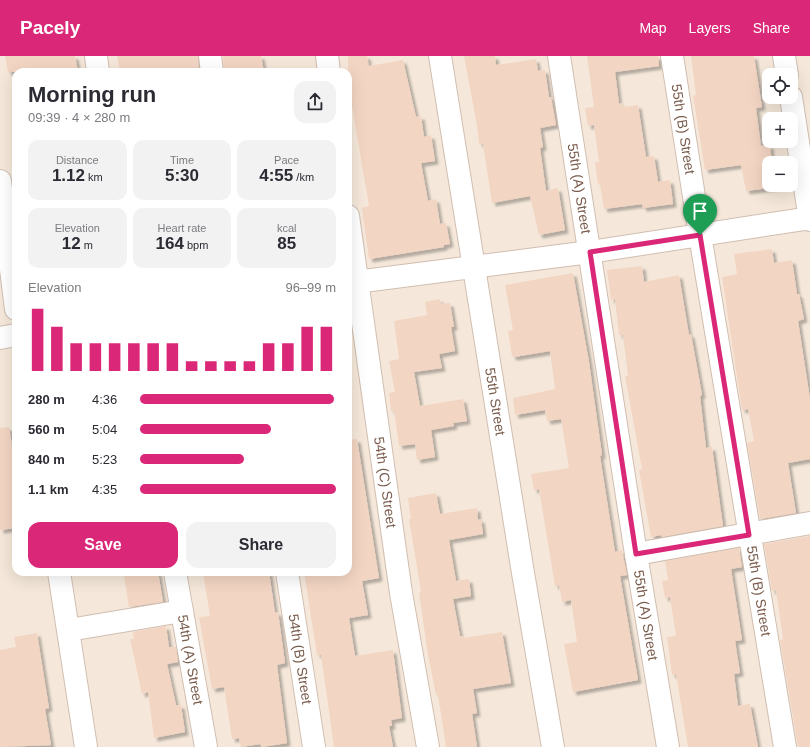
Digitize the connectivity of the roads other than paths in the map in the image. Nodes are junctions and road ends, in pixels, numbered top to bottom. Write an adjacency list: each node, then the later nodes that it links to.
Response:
1 (96, 56): 8 (street)
2 (210, 56): 9 (street)
3 (327, 56): 10 (street)
4 (440, 56): 17 (street, 55th Street)
5 (559, 56): 16 (street, 55th (A) Street)
6 (672, 56): 15 (street, 55th (B) Street)
7 (784, 56): 11 (street)
8 (98, 68)
9 (212, 68)
10 (328, 68)
11 (786, 68)
12 (792, 104): 14 (street)
13 (0, 181): 18 (street)
14 (810, 219): 15 (street)
15 (700, 235): 16 (street); 23 (street, 55th (B) Street)
16 (590, 252): 17 (street); 24 (street, 55th (A) Street)
17 (475, 266): 19 (street); 34 (street, 55th Street)
18 (12, 277)
19 (352, 283): 33 (street, 54th (C) Street)
20 (12, 336): 21 (street)
21 (0, 338)
22 (810, 523): 23 (street)
23 (749, 535): 24 (street); 36 (street, 55th (B) Street)
24 (636, 554): 35 (street, 55th (A) Street)
25 (60, 576): 29 (street)
26 (176, 576): 28 (street, 54th (A) Street)
27 (288, 576): 32 (street, 54th (B) Street)
28 (182, 611): 29 (street); 31 (street, 54th (A) Street)
29 (69, 630): 30 (street)
30 (86, 747)
31 (206, 747)
32 (314, 747)
33 (428, 747)
34 (553, 747)
35 (668, 747)
36 (785, 747)

